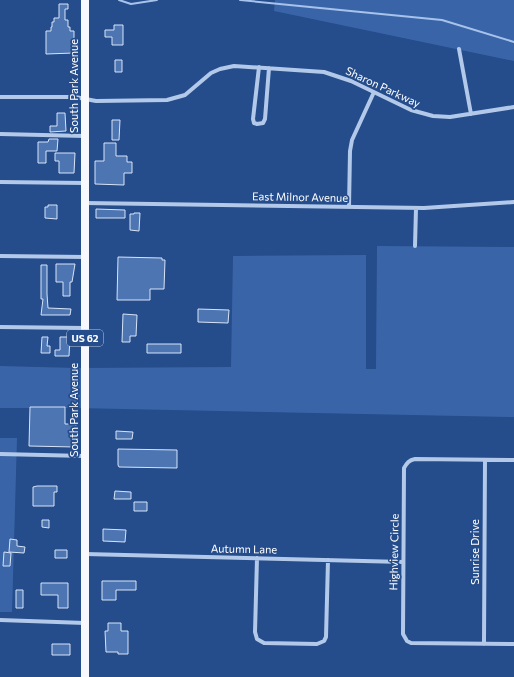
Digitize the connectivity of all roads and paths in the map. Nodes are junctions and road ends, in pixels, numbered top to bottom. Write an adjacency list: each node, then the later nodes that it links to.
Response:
1 (85, 0): 7 (main road, South Park Avenue / US 62)
2 (459, 49): 9 (street)
3 (259, 67): 4 (street, Sharon Parkway); 4 (street); 7 (street, Sharon Parkway)
4 (269, 68): 5 (street, Sharon Parkway)
5 (374, 92): 9 (street, Sharon Parkway); 16 (street)
6 (0, 97): 7 (street, Sharon Parkway)
7 (85, 99): 11 (main road, South Park Avenue / US 62)
8 (514, 107): 9 (street, Sharon Parkway)
9 (471, 114)
10 (0, 134): 11 (street)
11 (85, 136): 13 (main road, South Park Avenue / US 62)
12 (0, 182): 13 (street)
13 (85, 183): 15 (main road, South Park Avenue / US 62)
14 (514, 202): 17 (street, East Milnor Avenue)
15 (85, 203): 16 (street, East Milnor Avenue); 20 (main road, South Park Avenue / US 62)
16 (349, 206): 17 (street, East Milnor Avenue)
17 (416, 208): 18 (street)
18 (415, 246)
19 (0, 256): 20 (street)
20 (85, 257): 22 (main road, South Park Avenue / US 62)
21 (0, 327): 22 (street)
22 (85, 328): 24 (main road, South Park Avenue / US 62)
23 (0, 454): 24 (street)
24 (85, 456): 27 (main road, South Park Avenue / US 62)
25 (485, 460): 26 (street, Highview Circle); 30 (street, Highview Circle); 33 (street, Sunrise Drive)
26 (514, 460)
27 (85, 554): 28 (street, Autumn Lane); 32 (main road, South Park Avenue / US 62)
28 (257, 558): 29 (street, Autumn Lane); 29 (street)
29 (328, 560): 30 (street, Autumn Lane)
30 (403, 562): 33 (street, Highview Circle)
31 (0, 620): 32 (street)
32 (85, 622): 35 (main road, South Park Avenue / US 62)
33 (484, 644): 34 (street, Highview Circle)
34 (514, 644)
35 (85, 677)

